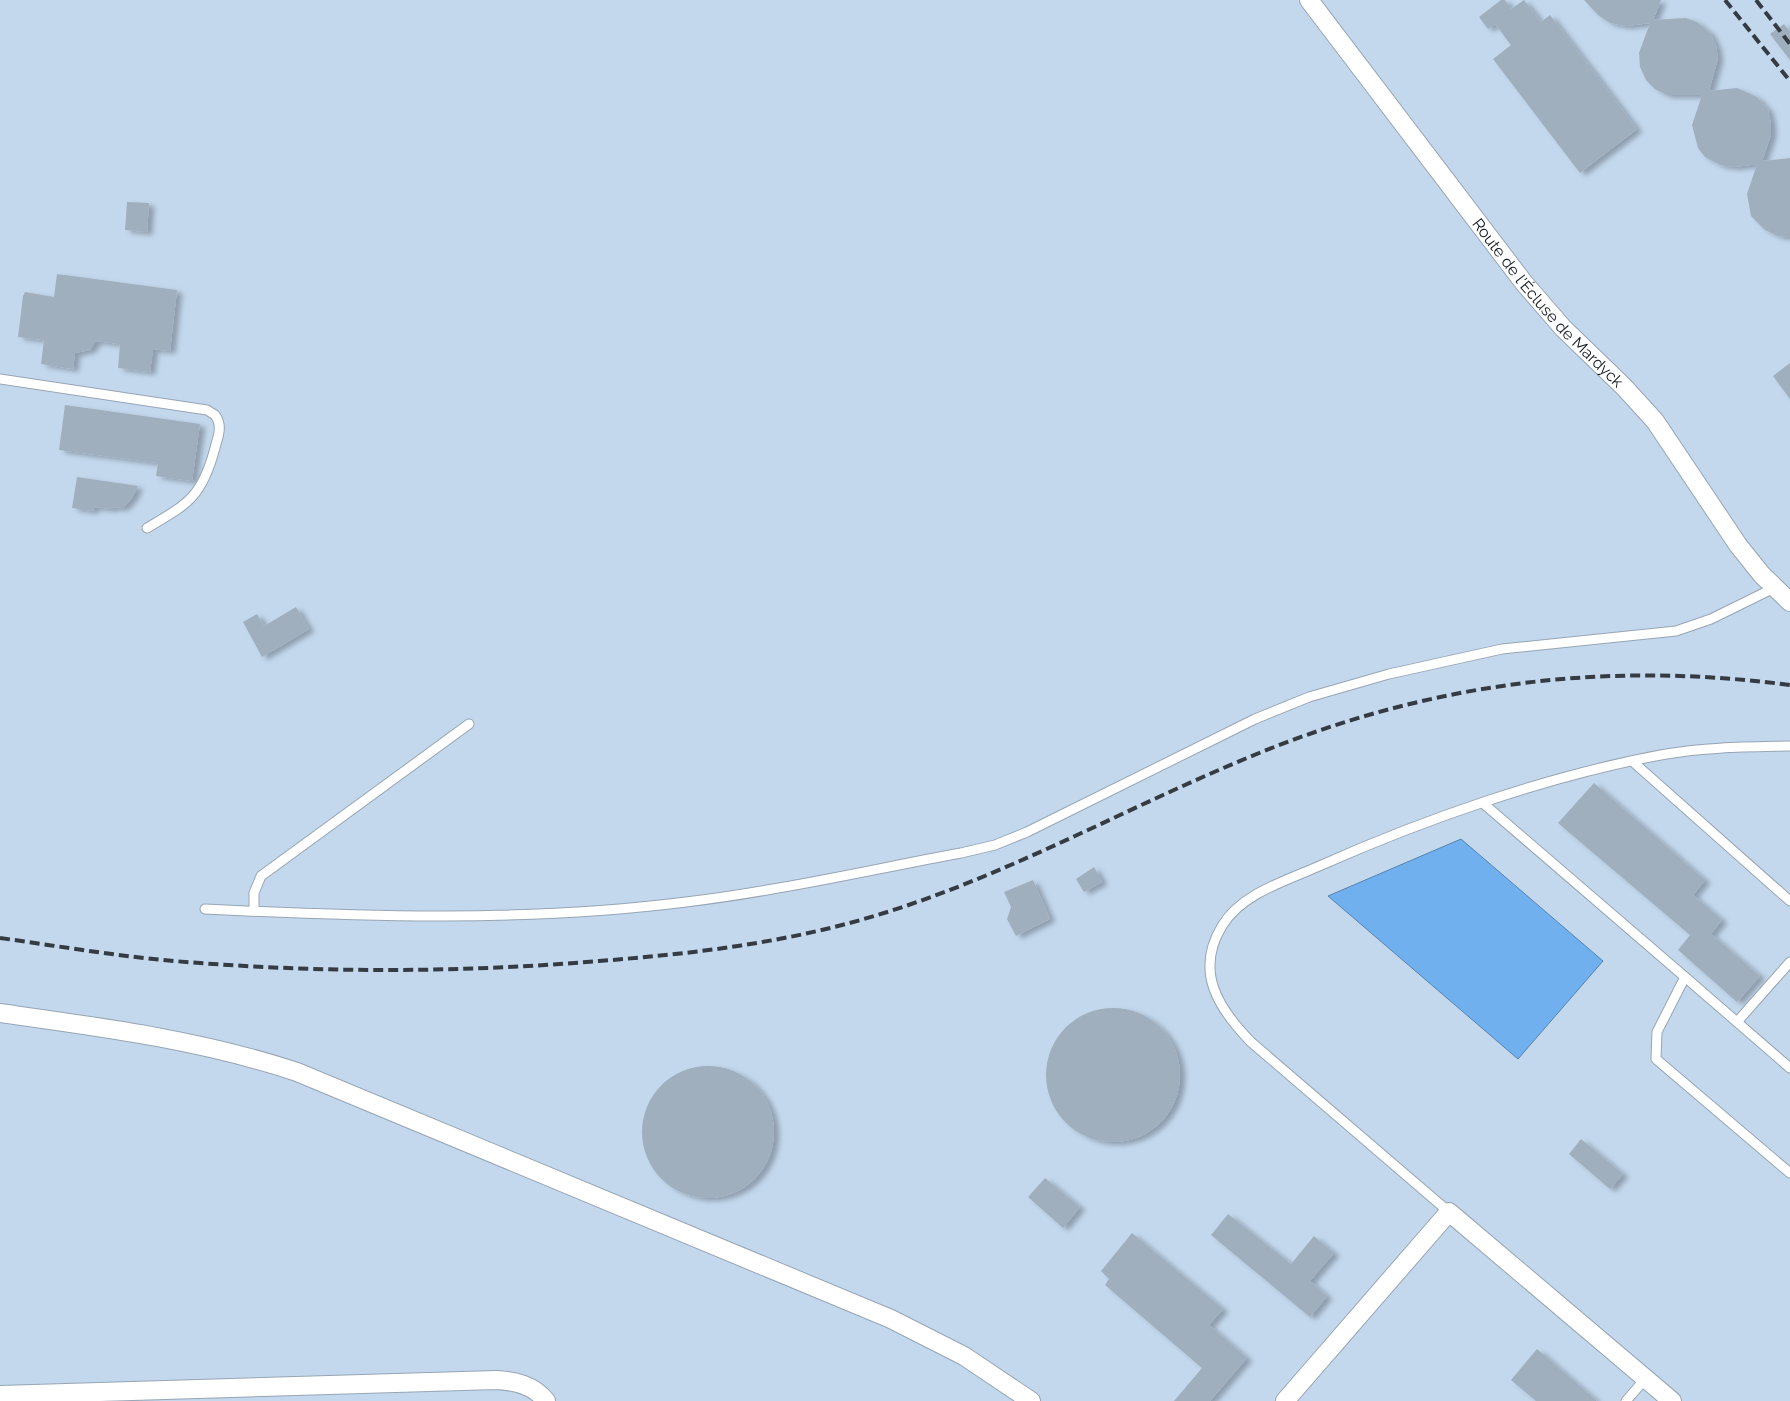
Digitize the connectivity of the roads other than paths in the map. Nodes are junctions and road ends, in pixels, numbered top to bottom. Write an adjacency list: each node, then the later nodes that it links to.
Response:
1 (1309, 0): 4 (street, Route de l'Écluse de Mardyck)
2 (0, 379): 3 (lane)
3 (147, 528)
4 (1774, 588): 5 (street, Route de l'Écluse de Mardyck); 12 (lane)
5 (1790, 602)
6 (469, 724): 12 (lane)
7 (1790, 746): 8 (lane)
8 (1632, 761): 9 (lane); 10 (lane)
9 (1484, 804): 14 (lane); 19 (lane)
10 (1790, 901)
11 (205, 908): 12 (lane)
12 (254, 911)
13 (1790, 962): 16 (lane)
14 (1685, 978): 16 (lane); 18 (lane)
15 (0, 1012): 23 (street)
16 (1737, 1022): 17 (lane)
17 (1790, 1068)
18 (1790, 1173)
19 (1449, 1212): 20 (street); 24 (street)
20 (1646, 1378): 25 (lane); 26 (street)
21 (0, 1395): 22 (street)
22 (546, 1401)
23 (1031, 1401)
24 (1285, 1401)
25 (1626, 1401)
26 (1672, 1401)

